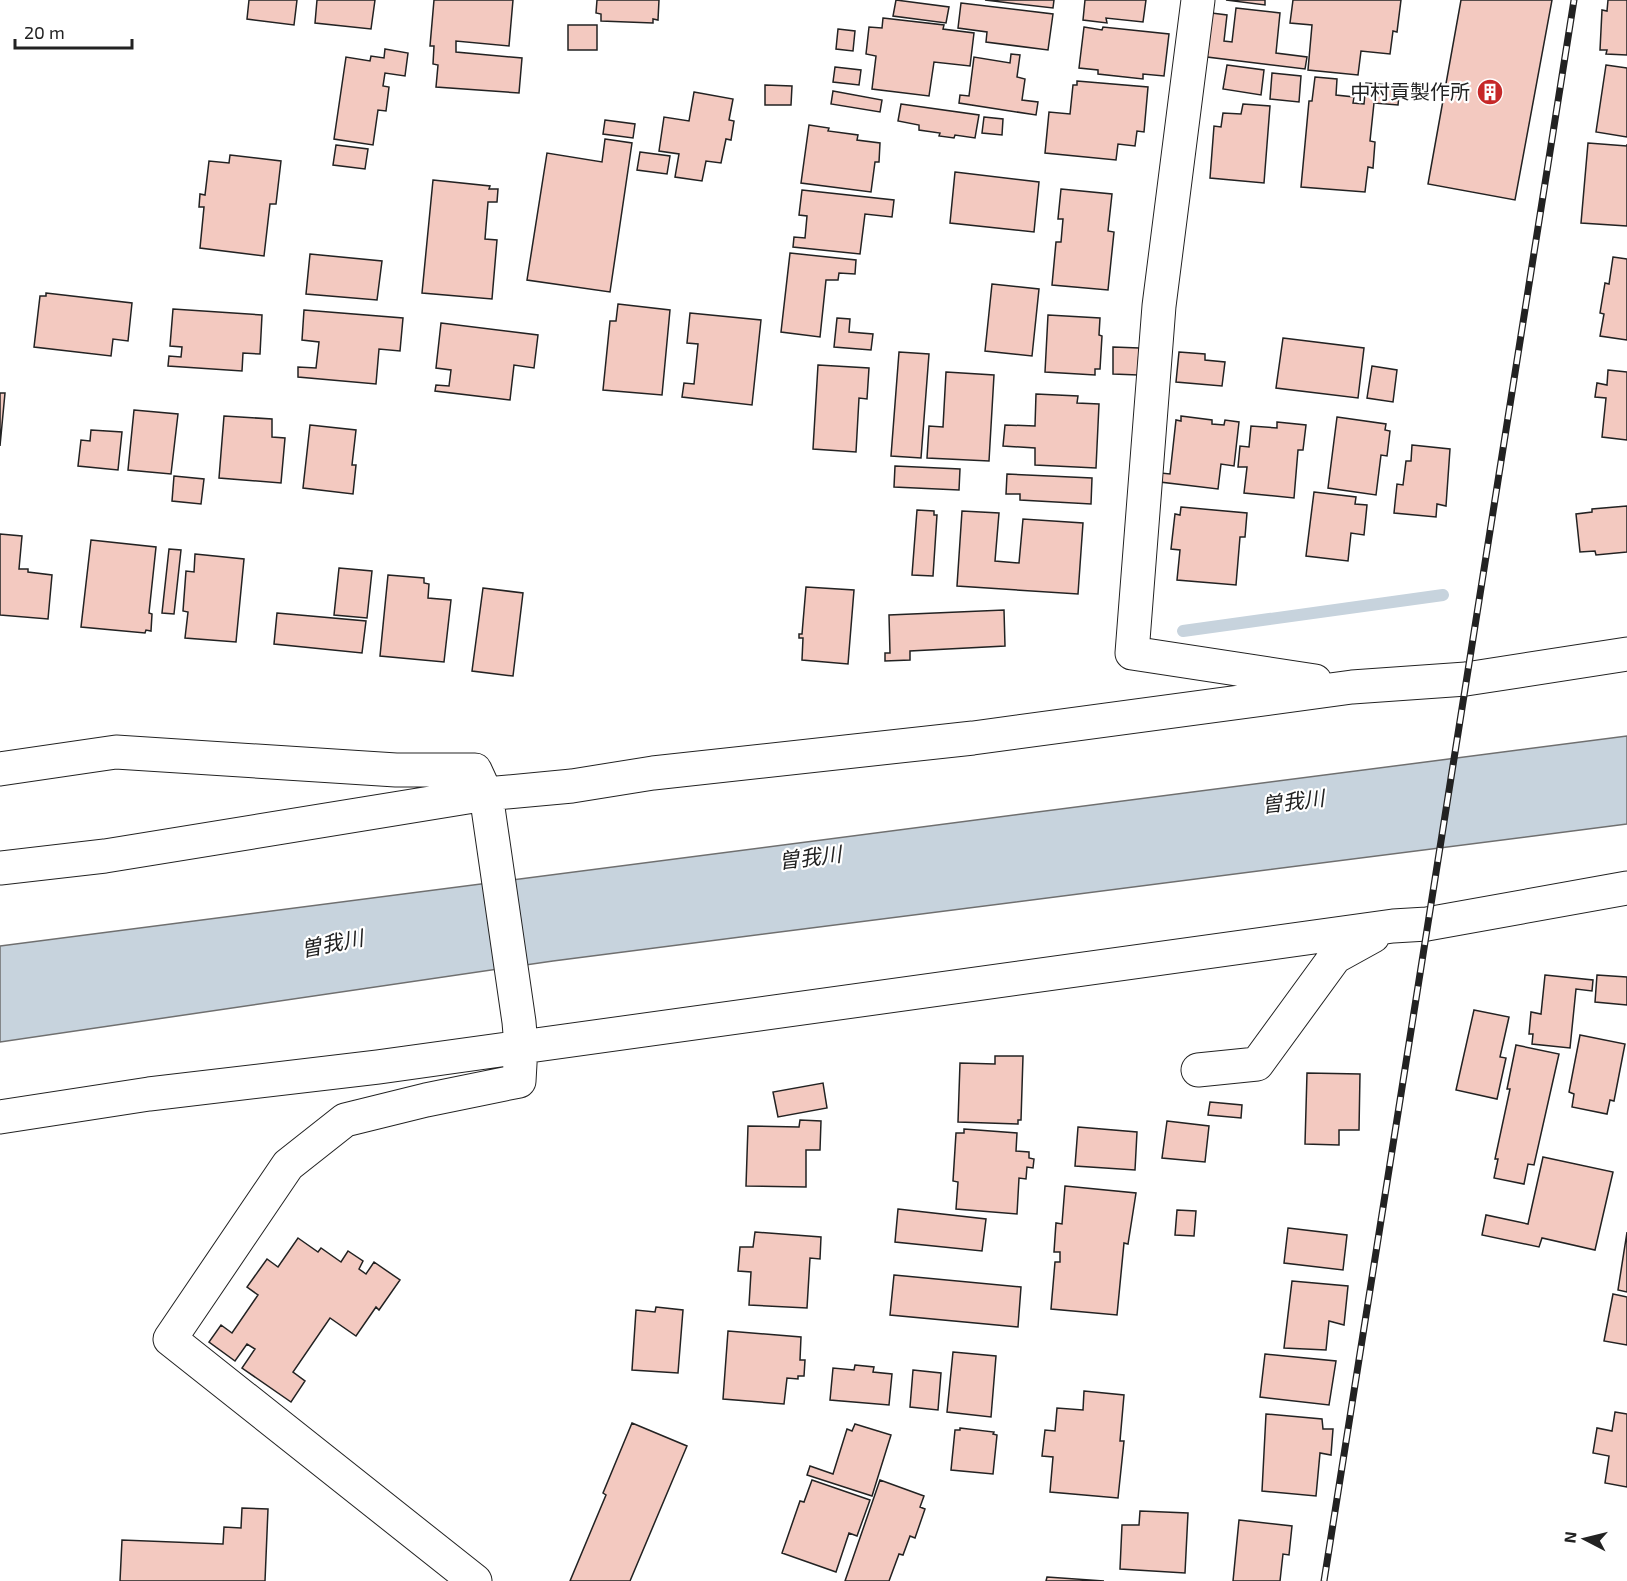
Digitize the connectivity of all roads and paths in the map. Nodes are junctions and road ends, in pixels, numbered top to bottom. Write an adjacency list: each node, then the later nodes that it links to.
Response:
1 (1198, 0): 3 (street)
2 (1627, 654): 3 (street)
3 (1352, 687): 5 (street)
4 (0, 769): 5 (street)
5 (487, 804): 6 (street); 9 (street)
6 (0, 868)
7 (1627, 888): 8 (street)
8 (1393, 926): 9 (street); 10 (street)
9 (520, 1034): 11 (street); 12 (street)
10 (1198, 1070)
11 (0, 1117)
12 (475, 1581)

